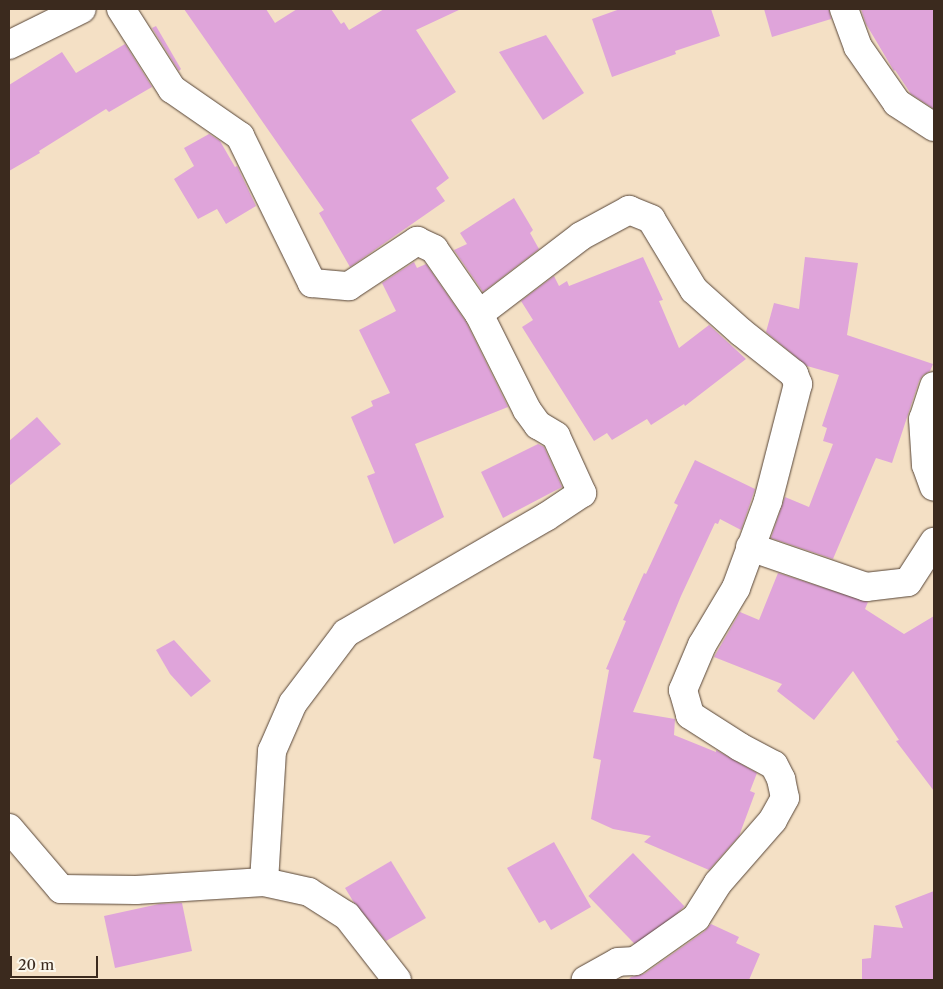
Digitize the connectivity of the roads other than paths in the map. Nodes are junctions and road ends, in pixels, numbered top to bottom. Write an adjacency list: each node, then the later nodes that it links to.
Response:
1 (82, 9): 4 (street)
2 (121, 9): 6 (street)
3 (844, 9): 5 (street)
4 (9, 45)
5 (934, 127)
6 (479, 314): 10 (street); 12 (street)
7 (934, 386): 8 (street)
8 (934, 487)
9 (934, 542): 10 (street)
10 (750, 547): 14 (street)
11 (9, 828): 12 (street)
12 (264, 882): 13 (street)
13 (396, 980)
14 (586, 980)

